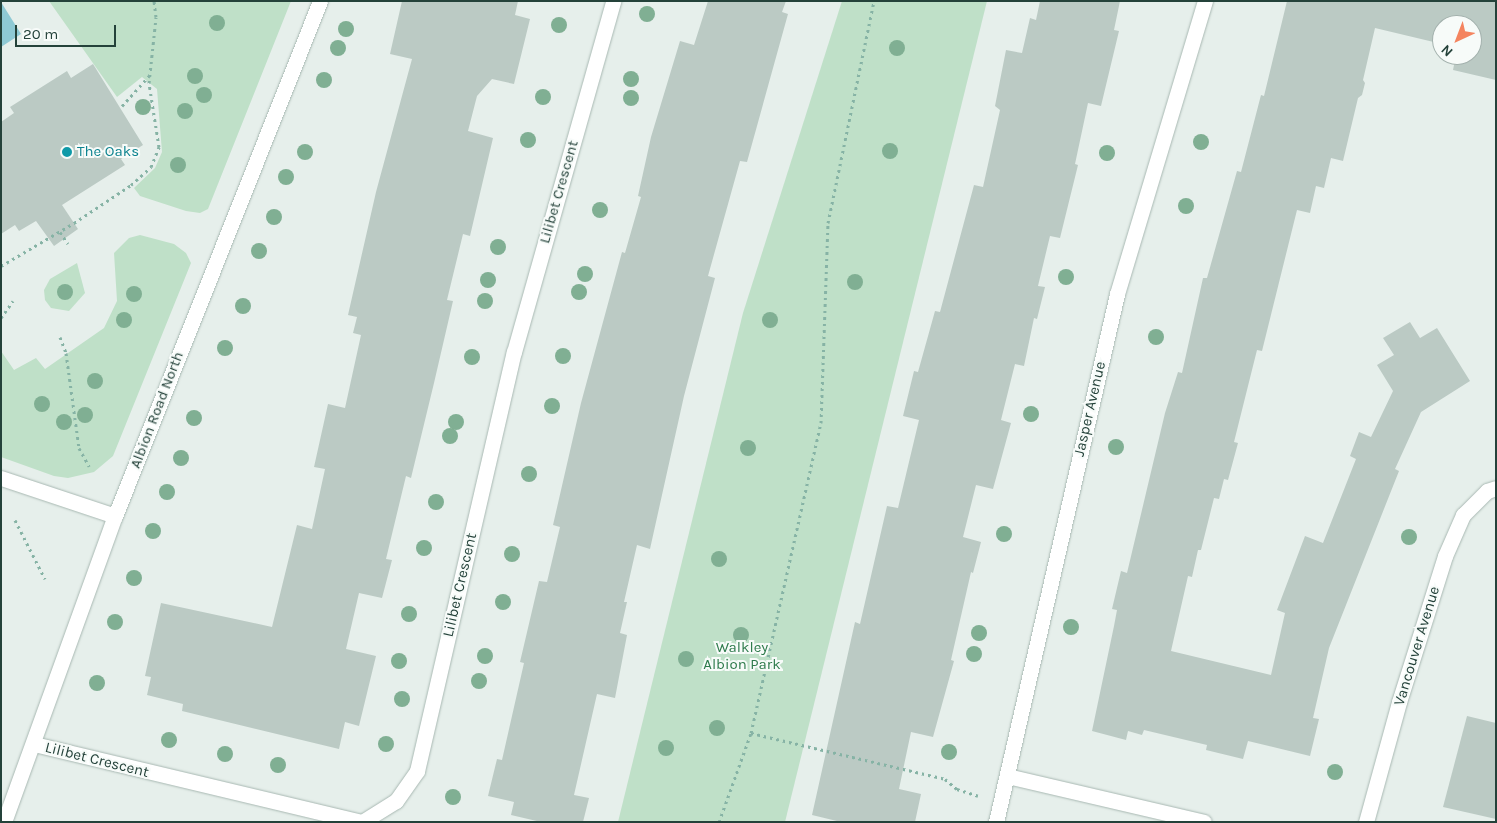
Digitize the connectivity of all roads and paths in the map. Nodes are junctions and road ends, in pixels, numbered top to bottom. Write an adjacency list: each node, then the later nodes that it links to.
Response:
1 (154, 1): 6 (path)
2 (320, 1): 17 (street, Albion Road North)
3 (613, 1): 21 (street, Lilibet Crescent)
4 (874, 1): 20 (path)
5 (1205, 1): 22 (street, Jasper Avenue)
6 (150, 74): 7 (path); 8 (path)
7 (122, 106)
8 (60, 232): 9 (path); 10 (path)
9 (68, 244)
10 (1, 266)
11 (13, 300): 12 (path)
12 (1, 318)
13 (60, 337): 14 (path)
14 (89, 466)
15 (1, 478): 17 (street)
16 (1496, 488): 28 (street, Vancouver Avenue)
17 (115, 516): 21 (street, Albion Road North)
18 (15, 520): 19 (path)
19 (45, 578)
20 (751, 732): 23 (path); 25 (path)
21 (34, 744): 24 (street, Albion Road North)
22 (1007, 776): 23 (street, Jasper Avenue); 27 (street)
23 (1001, 804): 26 (street, Jasper Avenue)
24 (4, 822)
25 (719, 822)
26 (996, 822)
27 (1204, 822)
28 (1366, 822)

